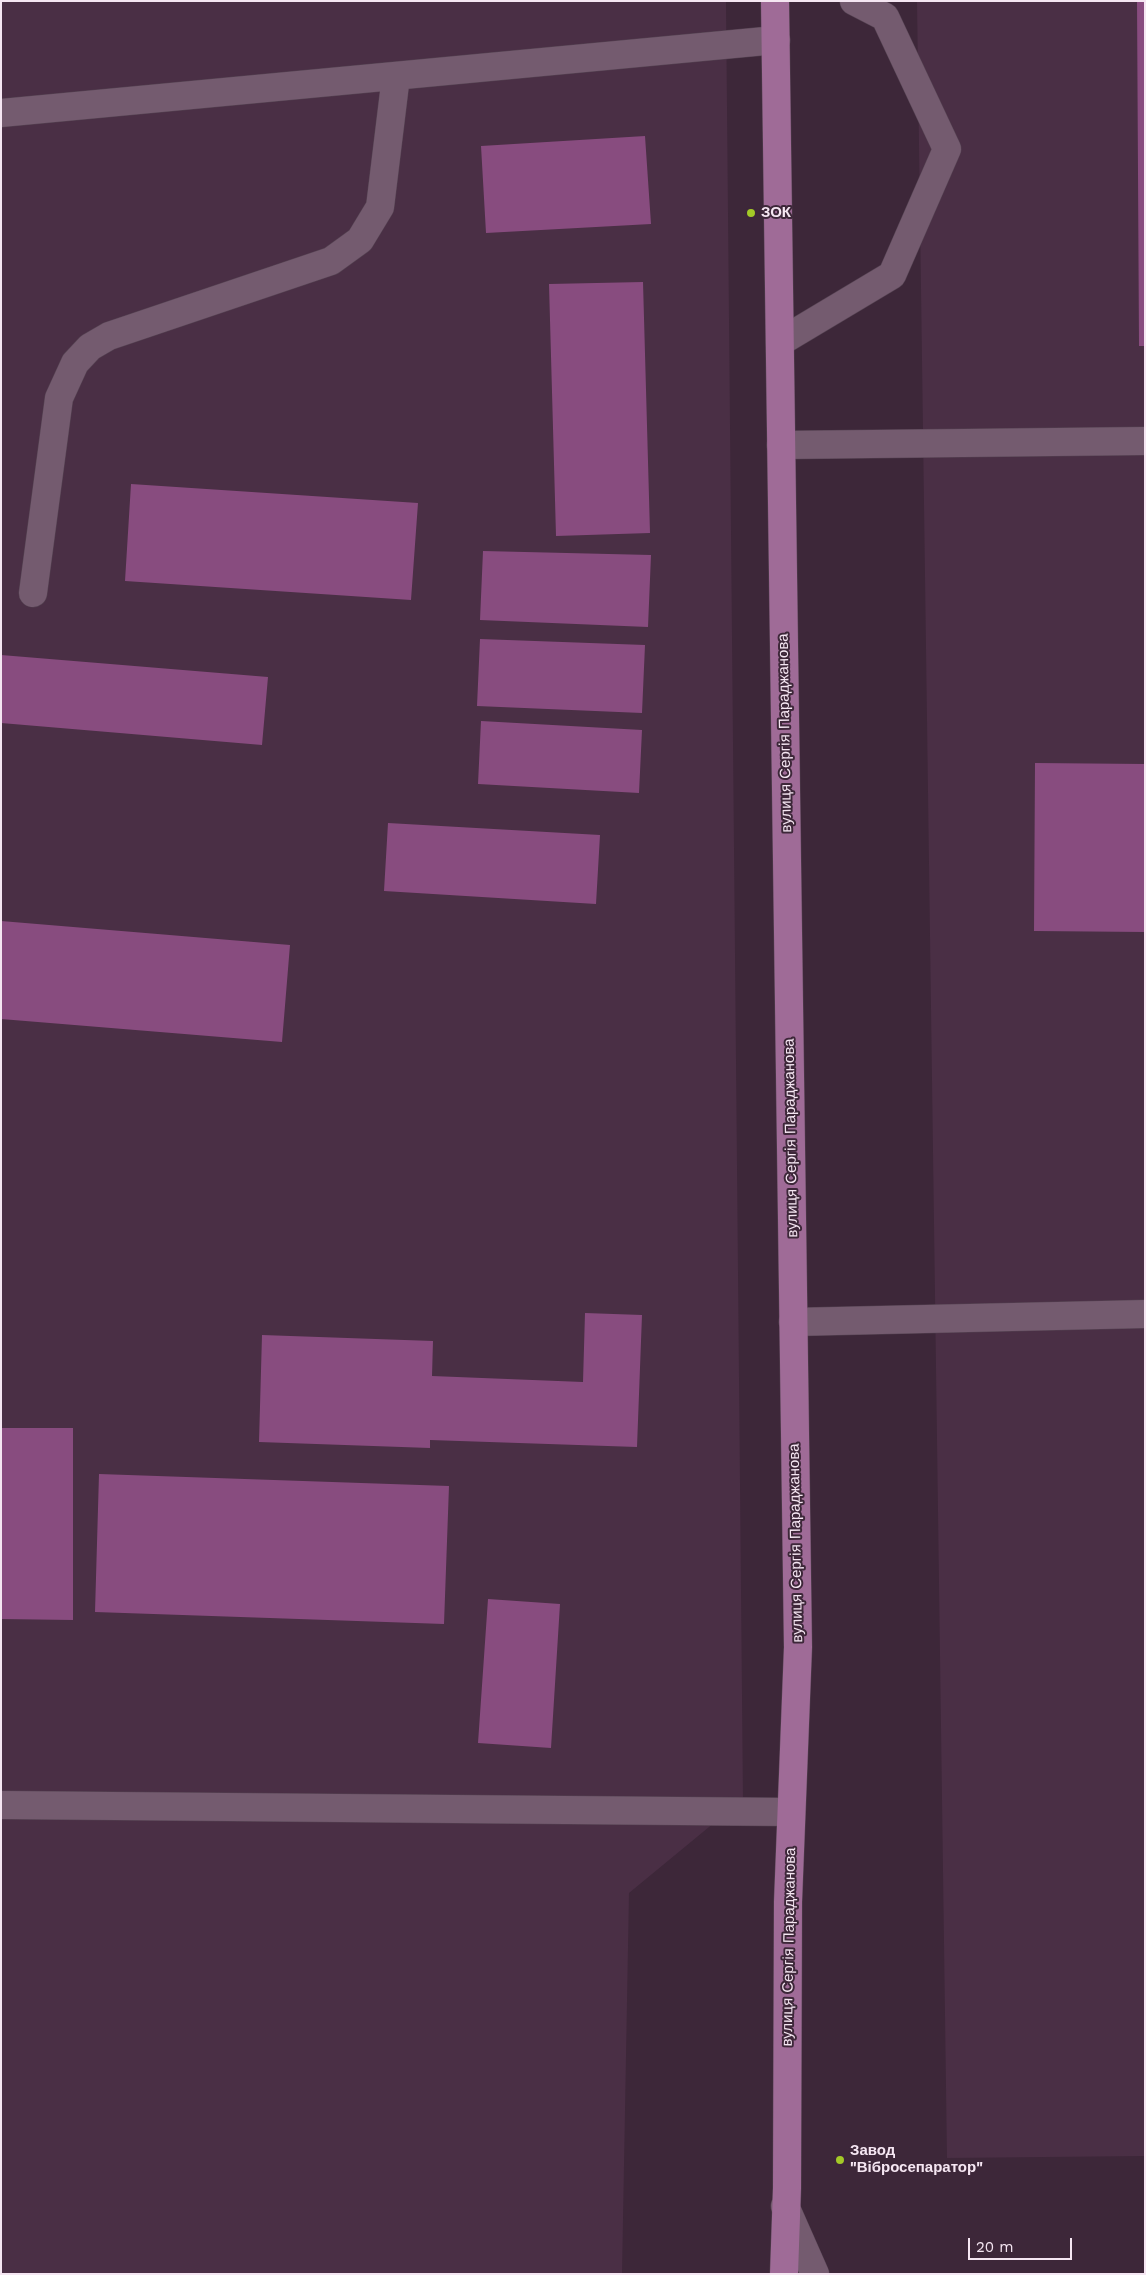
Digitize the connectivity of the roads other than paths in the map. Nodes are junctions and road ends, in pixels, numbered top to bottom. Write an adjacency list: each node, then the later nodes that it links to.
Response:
1 (775, 1): 3 (main road, вулиця Сергія Параджанова)
2 (854, 1): 6 (lane)
3 (776, 40): 4 (lane); 6 (main road, вулиця Сергія Параджанова)
4 (396, 76): 5 (lane); 9 (lane)
5 (1, 113)
6 (780, 342): 8 (main road, вулиця Сергія Параджанова)
7 (1145, 442): 8 (lane)
8 (781, 445): 11 (main road, вулиця Сергія Параджанова)
9 (33, 593)
10 (1145, 1314): 11 (lane)
11 (793, 1322): 13 (main road, вулиця Сергія Параджанова)
12 (1, 1805): 13 (lane)
13 (791, 1812): 14 (main road, вулиця Сергія Параджанова)
14 (785, 2206): 15 (main road, вулиця Сергія Параджанова); 16 (lane)
15 (784, 2274)
16 (816, 2274)

